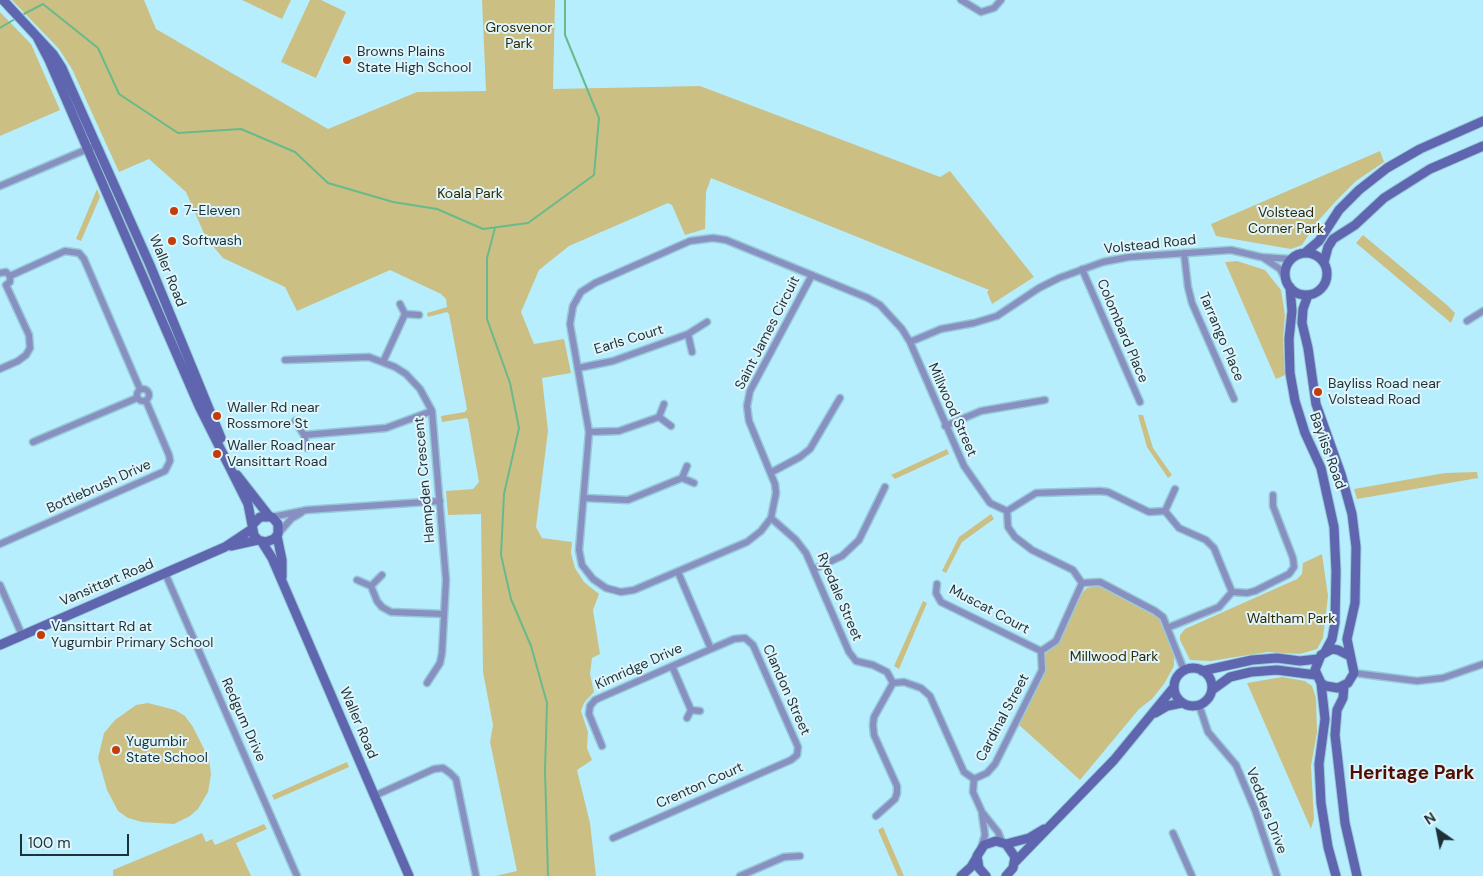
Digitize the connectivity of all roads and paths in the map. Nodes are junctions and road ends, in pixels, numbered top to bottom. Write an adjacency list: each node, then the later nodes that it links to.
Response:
1 (3, 0): 6 (street, Waller Road)
2 (961, 0): 3 (street)
3 (1001, 0)
4 (1483, 121): 10 (street)
5 (1483, 146): 14 (street)
6 (92, 147): 7 (street); 8 (street, Waller Road); 9 (street, Waller Road)
7 (0, 186)
8 (136, 232): 9 (street); 28 (street, Waller Road)
9 (126, 237): 28 (street, Waller Road)
10 (1306, 252): 13 (street); 14 (street)
11 (1184, 254): 12 (street, Volstead Road); 15 (street, Volstead Road); 39 (street, Tarrango Place)
12 (1261, 257): 13 (street, Volstead Road); 19 (street, Volstead Road)
13 (1290, 259): 19 (street, Bayliss Road)
14 (1324, 262): 21 (street)
15 (1082, 269): 30 (street, Volstead Road); 42 (street, Colombard Place)
16 (0, 272): 18 (street)
17 (812, 275): 30 (street, Saint James Circuit); 34 (street, Saint James Circuit); 54 (street, Saint James Circuit)
18 (10, 276): 20 (street); 36 (street)
19 (1288, 284): 21 (street); 89 (street, Bayliss Road)
20 (3, 285): 35 (street)
21 (1308, 295): 90 (street, Bayliss Road)
22 (400, 304): 24 (street)
23 (1483, 311): 26 (street)
24 (405, 314): 25 (street); 33 (street)
25 (419, 315)
26 (1467, 321)
27 (706, 322): 29 (street, Earls Court)
28 (169, 326): 65 (street, Waller Road); 67 (street, Waller Road)
29 (688, 334): 31 (street); 34 (street, Earls Court)
30 (910, 342): 48 (street, Millwood Street)
31 (692, 352)
32 (285, 360): 33 (street, Hampden Crescent)
33 (383, 362): 44 (street, Hampden Crescent)
34 (578, 368): 49 (street, Saint James Circuit)
35 (0, 369)
36 (140, 389): 37 (street); 41 (street)
37 (137, 398): 41 (street); 51 (street)
38 (840, 398): 54 (street)
39 (1234, 399)
40 (1045, 400): 48 (street)
41 (146, 401): 70 (street, Bottlebrush Drive)
42 (1140, 402)
43 (664, 404): 45 (street)
44 (432, 411): 50 (street); 61 (street, Hampden Crescent)
45 (659, 416): 47 (street); 49 (street)
46 (295, 421): 50 (street)
47 (671, 426)
48 (945, 426): 63 (street, Millwood Street)
49 (589, 432): 60 (street, Saint James Circuit)
50 (304, 435): 52 (street)
51 (34, 442)
52 (307, 448)
53 (687, 466): 55 (street)
54 (772, 472): 66 (street, Saint James Circuit)
55 (682, 478): 56 (street); 60 (street)
56 (694, 483)
57 (886, 487): 72 (street)
58 (1175, 490): 64 (street)
59 (1273, 495): 82 (street)
60 (584, 498): 73 (street, Saint James Circuit)
61 (440, 500): 62 (street); 83 (street, Hampden Crescent)
62 (307, 510): 65 (street); 68 (street)
63 (1007, 511): 64 (street); 78 (street)
64 (1165, 511): 82 (street)
65 (270, 517): 67 (street); 68 (street, Waller Road)
66 (771, 518): 72 (street, Ryedale Street); 73 (street, Saint James Circuit)
67 (253, 526): 69 (street, Waller Road); 71 (street, Vansittart Road)
68 (278, 535): 69 (street); 77 (street, Waller Road)
69 (260, 541): 71 (street, Vansittart Road); 77 (street, Waller Road)
70 (0, 544)
71 (225, 547): 74 (street, Vansittart Road)
72 (814, 569): 99 (street, Ryedale Street)
73 (678, 572): 87 (street)
74 (165, 573): 85 (street, Vansittart Road); 122 (street, Redgum Drive)
75 (382, 576): 81 (street)
76 (358, 580): 81 (street)
77 (281, 582): 112 (street, Waller Road)
78 (1082, 583): 84 (street); 88 (street)
79 (937, 584): 88 (street, Muscat Court)
80 (0, 585): 85 (street)
81 (371, 586): 83 (street)
82 (1232, 592): 84 (street)
83 (444, 614): 98 (street, Hampden Crescent)
84 (1168, 628): 94 (street)
85 (22, 635): 86 (street, Vansittart Road)
86 (0, 645)
87 (711, 649): 93 (street, Kimridge Drive); 110 (street, Clandon Street)
88 (1041, 651): 111 (street, Cardinal Street)
89 (1325, 652): 90 (street); 91 (street, Bayliss Road)
90 (1350, 656): 96 (street, Bayliss Road)
91 (1318, 659): 95 (street); 97 (street)
92 (1483, 664): 96 (street)
93 (672, 666): 105 (street); 109 (street, Kimridge Drive)
94 (1184, 670): 95 (street); 101 (street)
95 (1202, 671): 102 (street)
96 (1354, 673): 100 (street)
97 (1318, 679): 100 (street); 102 (street); 133 (street)
98 (427, 683)
99 (894, 683): 111 (street); 114 (street)
100 (1344, 686): 134 (street)
101 (1174, 688): 103 (street); 107 (street)
102 (1212, 690): 104 (street)
103 (1182, 703): 104 (street); 107 (street)
104 (1199, 705): 132 (street, Vedders Drive)
105 (692, 710): 106 (street); 108 (street)
106 (700, 712)
107 (1148, 716): 115 (street)
108 (687, 718)
109 (602, 746)
110 (797, 755): 117 (street, Crenton Court)
111 (974, 779): 113 (street)
112 (374, 796): 123 (street, Waller Road); 124 (street)
113 (982, 812): 118 (street); 119 (street)
114 (876, 816)
115 (1058, 819): 118 (street); 121 (street)
116 (1173, 833): 131 (street)
117 (613, 838)
118 (1004, 843): 119 (street); 121 (street)
119 (979, 853): 126 (street); 129 (street)
120 (800, 856): 125 (street)
121 (1014, 869): 130 (street)
122 (297, 876)
123 (409, 876)
124 (476, 876)
125 (740, 876)
126 (961, 876)
127 (974, 876): 128 (street)
128 (980, 876)
129 (986, 876)
130 (1006, 876)
131 (1192, 876)
132 (1277, 876)
133 (1336, 876)
134 (1357, 876)

